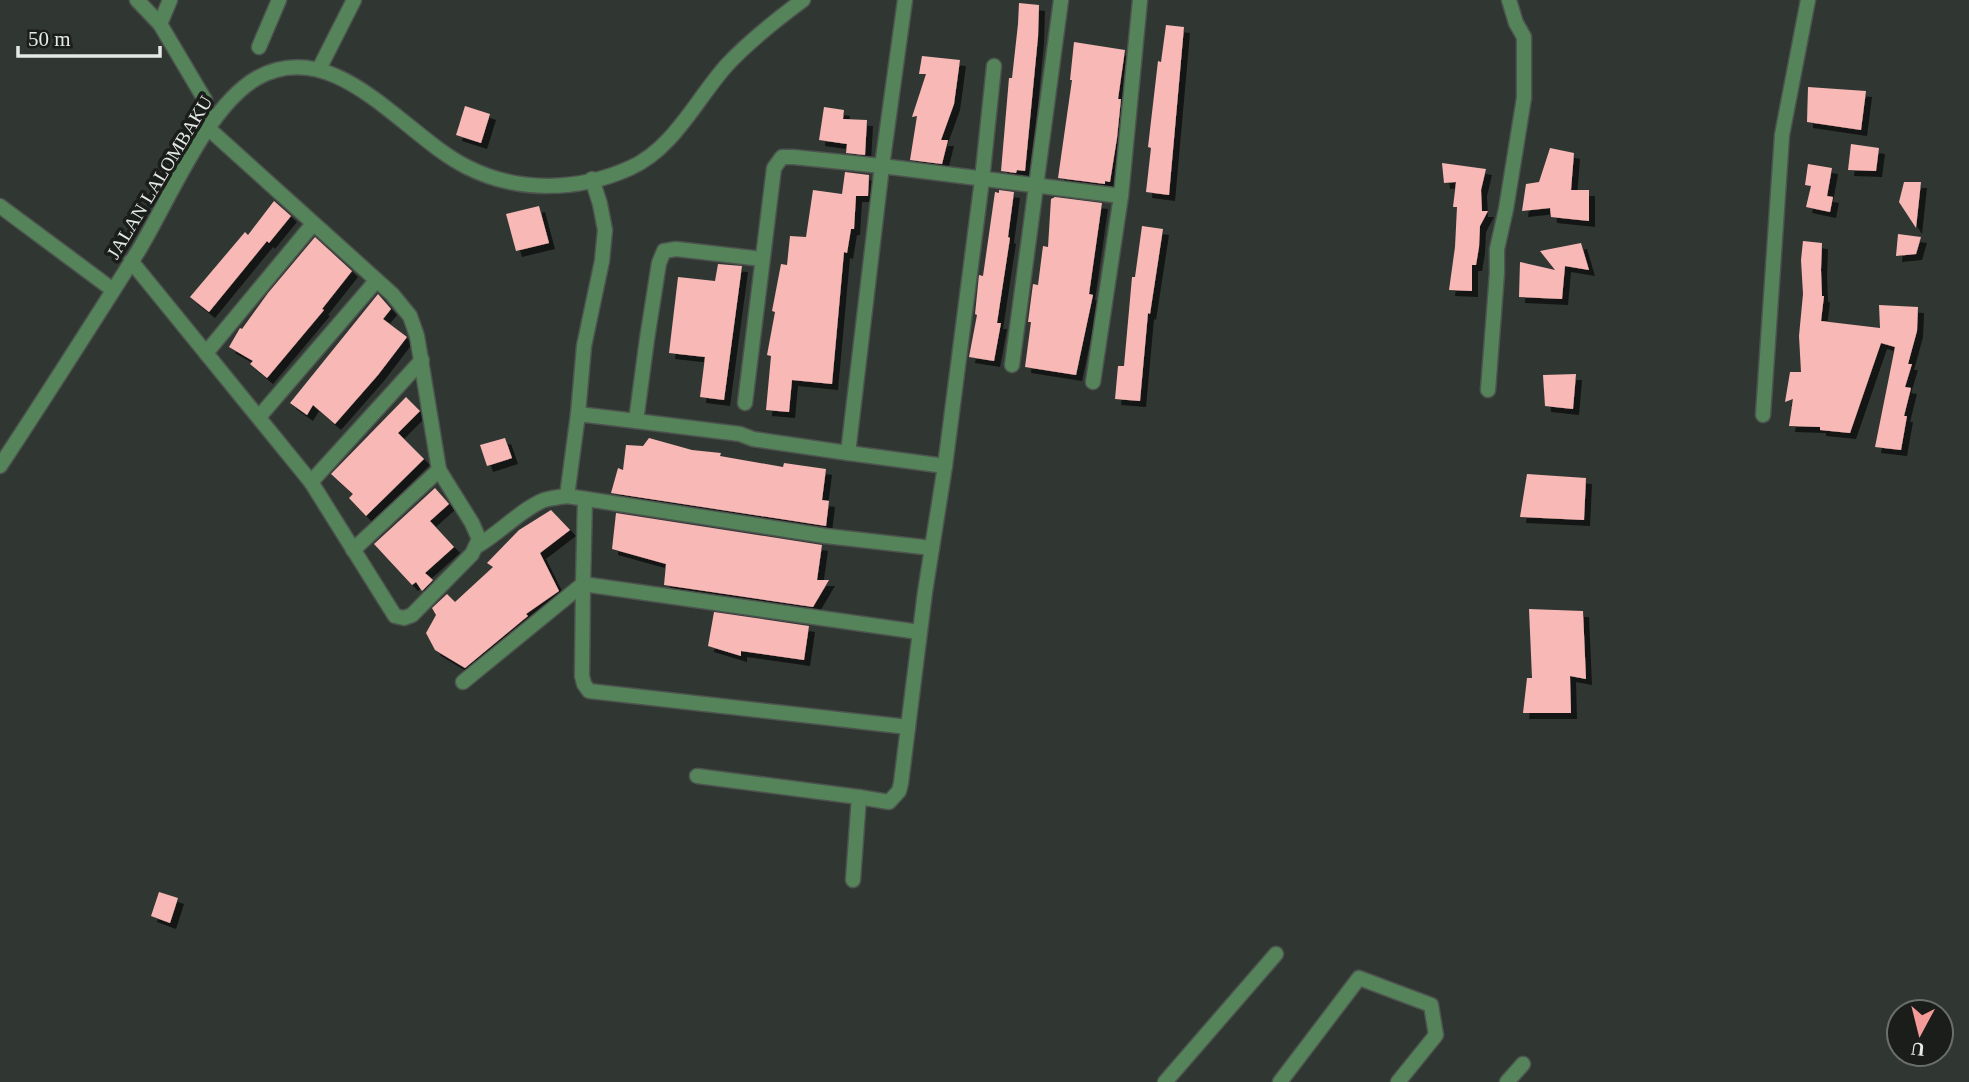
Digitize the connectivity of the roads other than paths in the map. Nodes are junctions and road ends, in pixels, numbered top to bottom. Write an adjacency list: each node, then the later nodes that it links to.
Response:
1 (137, 0): 11 (street)
2 (170, 0): 11 (street)
3 (279, 0): 12 (street)
4 (354, 0): 14 (street)
5 (803, 0): 17 (street, JALAN LALOMBAKU)
6 (905, 0): 16 (street)
7 (1061, 0): 19 (street)
8 (1140, 0): 20 (street)
9 (1509, 0): 31 (street)
10 (1808, 0): 34 (street)
11 (160, 24): 15 (street)
12 (259, 47)
13 (994, 66): 18 (street)
14 (319, 69): 15 (street, JALAN LALOMBAKU); 17 (street, JALAN LALOMBAKU)
15 (209, 129): 22 (street); 24 (street, JALAN LALOMBAKU)
16 (882, 166): 18 (street); 23 (street); 37 (street)
17 (592, 179): 33 (street)
18 (982, 180): 19 (street); 39 (street)
19 (1035, 187): 20 (street); 29 (street)
20 (1121, 196): 30 (street)
21 (0, 206): 26 (street)
22 (313, 224): 25 (street); 27 (street)
23 (762, 259): 32 (street); 36 (street)
24 (131, 261): 26 (street, JALAN LALOMBAKU); 27 (street)
25 (376, 281): 28 (street); 35 (street)
26 (113, 290): 38 (street, JALAN LALOMBAKU)
27 (206, 353): 35 (street)
28 (422, 359): 40 (street); 41 (street)
29 (1012, 365)
30 (1093, 382)
31 (1488, 390)
32 (745, 403)
33 (578, 414): 36 (street); 42 (street)
34 (1763, 415)
35 (258, 417): 41 (street)
36 (636, 421): 37 (street)
37 (848, 453): 39 (street)
38 (0, 466)
39 (945, 466): 45 (street)
40 (439, 470): 44 (street); 46 (street)
41 (311, 482): 46 (street)
42 (567, 496): 43 (street); 44 (street)
43 (585, 500): 45 (street); 47 (street)
44 (477, 546): 46 (street)
45 (932, 548): 48 (street)
46 (353, 550)
47 (583, 583): 48 (street); 49 (street); 50 (street)
48 (919, 632): 50 (street)
49 (463, 682)
50 (908, 727): 52 (street)
51 (697, 776): 52 (street)
52 (859, 797): 53 (street)
53 (853, 880)
54 (1276, 954): 56 (street)
55 (1523, 1064): 59 (street)
56 (1165, 1082)
57 (1280, 1082): 58 (street)
58 (1398, 1082)
59 (1507, 1082)

